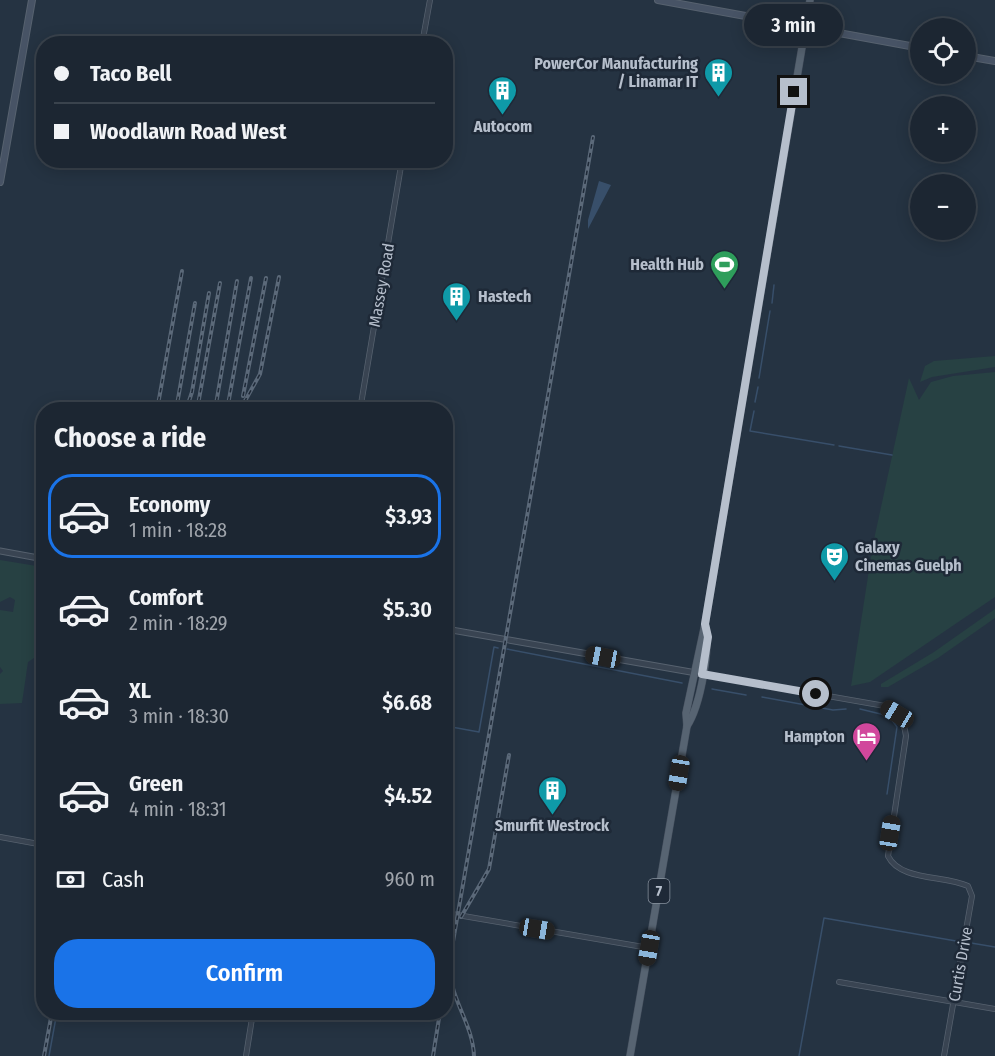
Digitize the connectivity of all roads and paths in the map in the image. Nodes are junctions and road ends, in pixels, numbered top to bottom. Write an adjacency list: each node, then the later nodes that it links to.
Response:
1 (32, 0): 11 (main road)
2 (430, 0): 6 (street)
3 (658, 0): 5 (main road)
4 (810, 0): 5 (main road, 7)
5 (805, 27): 7 (main road); 15 (main road, 7)
6 (423, 36)
7 (910, 46)
8 (976, 58): 9 (main road)
9 (995, 61)
10 (401, 168): 12 (street, Massey Road)
11 (0, 182)
12 (361, 402)
13 (0, 551): 14 (street)
14 (36, 558)
15 (705, 624): 17 (main road, 7); 18 (main road, 7)
16 (453, 630): 17 (street)
17 (693, 673): 18 (street); 19 (main road, 7)
18 (702, 674): 19 (main road, 7); 25 (street, Curtis Drive)
19 (687, 726): 23 (main road, 7)
20 (0, 837): 21 (street)
21 (36, 844)
22 (453, 914): 23 (street)
23 (649, 948): 29 (main road, 7)
24 (839, 982): 25 (street)
25 (954, 1002): 26 (street); 30 (street, Curtis Drive)
26 (995, 1009)
27 (252, 1020): 28 (street)
28 (246, 1056)
29 (630, 1056)
30 (944, 1056)

